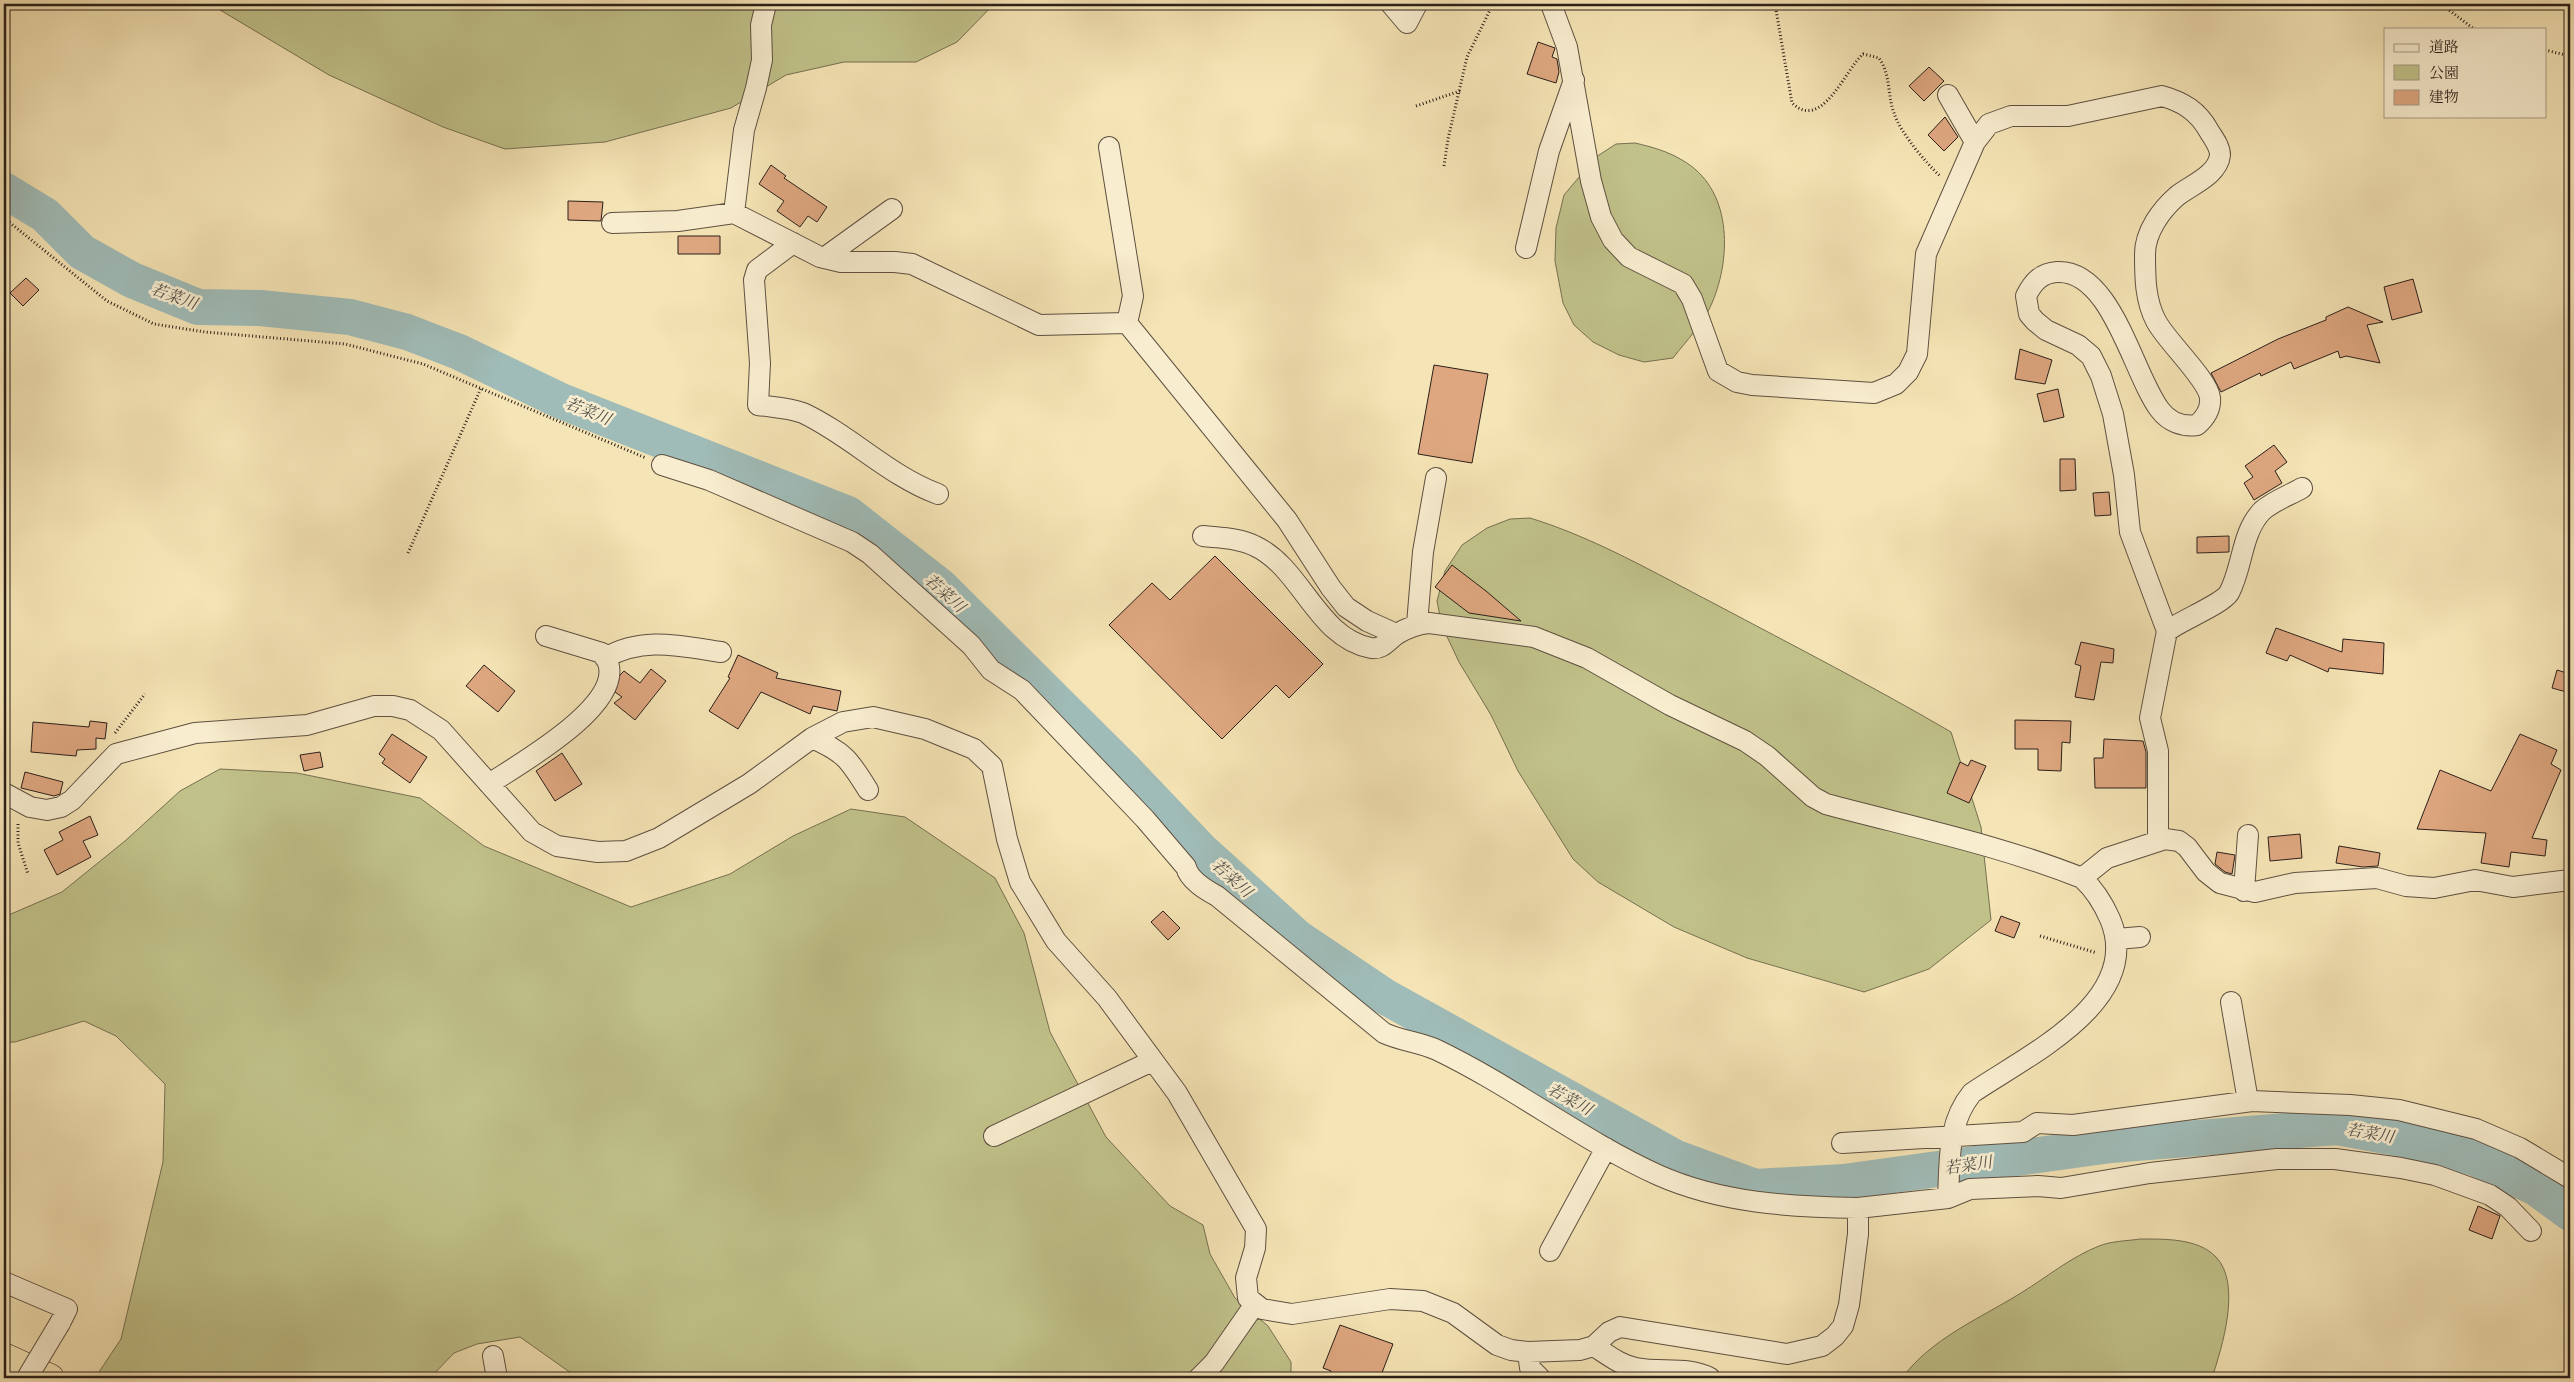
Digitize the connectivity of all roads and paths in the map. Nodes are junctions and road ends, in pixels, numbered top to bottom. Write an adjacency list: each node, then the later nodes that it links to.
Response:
1 (766, 4): 20 (street)
2 (1391, 4): 3 (street)
3 (1417, 4)
4 (1493, 4): 12 (path)
5 (1551, 4): 11 (street)
6 (1775, 4): 18 (path)
7 (2441, 4): 8 (path)
8 (2473, 28)
9 (2546, 50): 10 (path)
10 (2570, 56)
11 (1574, 79): 18 (street); 24 (street)
12 (1460, 90): 14 (path); 17 (path)
13 (1948, 95): 15 (street)
14 (1416, 106)
15 (1975, 142): 18 (street); 35 (street)
16 (1109, 148): 26 (street)
17 (1444, 166)
18 (1955, 189)
19 (892, 209): 25 (street)
20 (734, 213): 22 (street); 23 (street)
21 (4, 218): 27 (path)
22 (612, 222)
23 (793, 243): 25 (street); 31 (street)
24 (1526, 248)
25 (824, 258): 26 (street)
26 (1127, 322): 36 (street)
27 (482, 388): 28 (path); 33 (path)
28 (662, 465): 61 (street)
29 (1436, 478): 34 (street)
30 (2302, 488): 35 (street)
31 (938, 494)
32 (1203, 536): 36 (street)
33 (408, 553)
34 (1417, 624): 36 (street); 49 (street)
35 (2167, 631): 47 (street)
36 (1396, 634)
37 (546, 636): 39 (street)
38 (721, 652): 39 (street)
39 (605, 658): 43 (street)
40 (145, 694): 41 (path)
41 (114, 734)
42 (812, 738): 43 (street); 44 (street); 56 (street)
43 (489, 784): 45 (street)
44 (868, 790)
45 (12, 798): 48 (path)
46 (2248, 835): 51 (street)
47 (2158, 841): 49 (street); 51 (street)
48 (28, 874)
49 (2082, 878): 54 (street)
50 (2570, 880): 51 (street)
51 (2244, 891)
52 (2040, 936): 54 (path)
53 (2140, 937): 54 (street)
54 (2116, 949): 59 (street)
55 (2231, 1002): 57 (street)
56 (1152, 1061): 58 (street); 68 (street)
57 (2248, 1102): 59 (street); 62 (street)
58 (994, 1136)
59 (1951, 1140): 60 (street); 63 (street)
60 (1842, 1143)
61 (1606, 1148): 64 (street); 66 (street)
62 (2570, 1178)
63 (1948, 1194): 64 (street); 65 (street)
64 (1858, 1208): 69 (street)
65 (2531, 1232)
66 (1550, 1251)
67 (4, 1282): 73 (street, bridge)
68 (1255, 1304): 70 (street); 76 (street)
69 (1594, 1346): 70 (street); 78 (street)
70 (1528, 1352): 77 (street)
71 (494, 1356): 75 (street)
72 (4, 1357): 74 (highway)
73 (27, 1378)
74 (50, 1378)
75 (497, 1378)
76 (1199, 1378)
77 (1540, 1378)
78 (1710, 1378)

